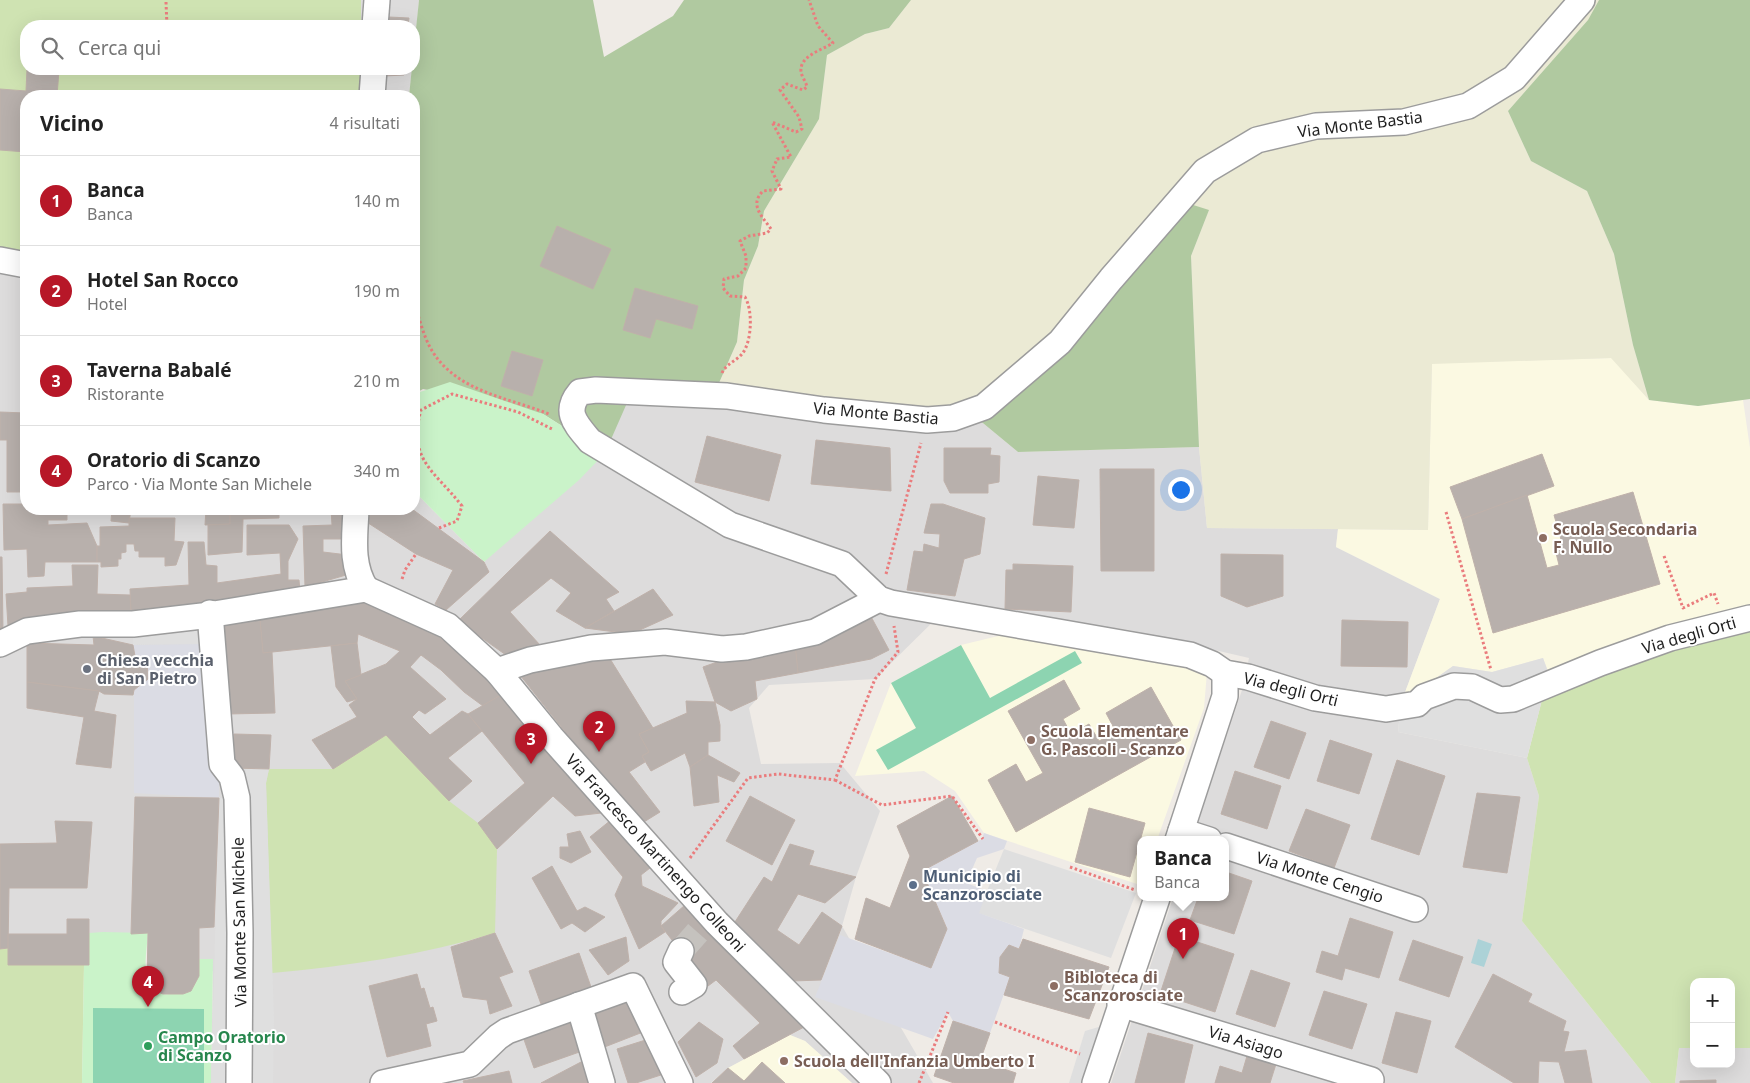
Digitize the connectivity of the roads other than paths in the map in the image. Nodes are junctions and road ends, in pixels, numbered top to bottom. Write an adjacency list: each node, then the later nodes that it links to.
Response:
1 (377, 0): 3 (street)
2 (1582, 0): 10 (street, Via Monte Bastia)
3 (375, 20)
4 (374, 75): 5 (street)
5 (372, 90)
6 (0, 260): 7 (street)
7 (20, 264)
8 (356, 515): 9 (street)
9 (366, 588): 11 (street); 14 (street, Via Francesco Martinengo Colleoni)
10 (885, 601): 14 (street); 15 (street, Via degli Orti)
11 (210, 613): 13 (street); 26 (street, Via Monte San Michele)
12 (1750, 618): 15 (street, Via degli Orti)
13 (0, 644)
14 (497, 671): 30 (street, Via Francesco Martinengo Colleoni)
15 (1225, 673): 16 (street)
16 (1179, 836)
17 (1229, 847): 19 (street, Via Monte Cengio)
18 (1156, 901): 22 (street)
19 (1415, 909)
20 (681, 951): 21 (street)
21 (682, 992)
22 (1120, 1004): 24 (street); 25 (street, Via Asiago)
23 (579, 1005): 27 (street); 28 (street); 29 (street)
24 (1098, 1072)
25 (1371, 1080)
26 (238, 1083)
27 (383, 1083)
28 (602, 1083)
29 (680, 1083)
30 (878, 1083)

